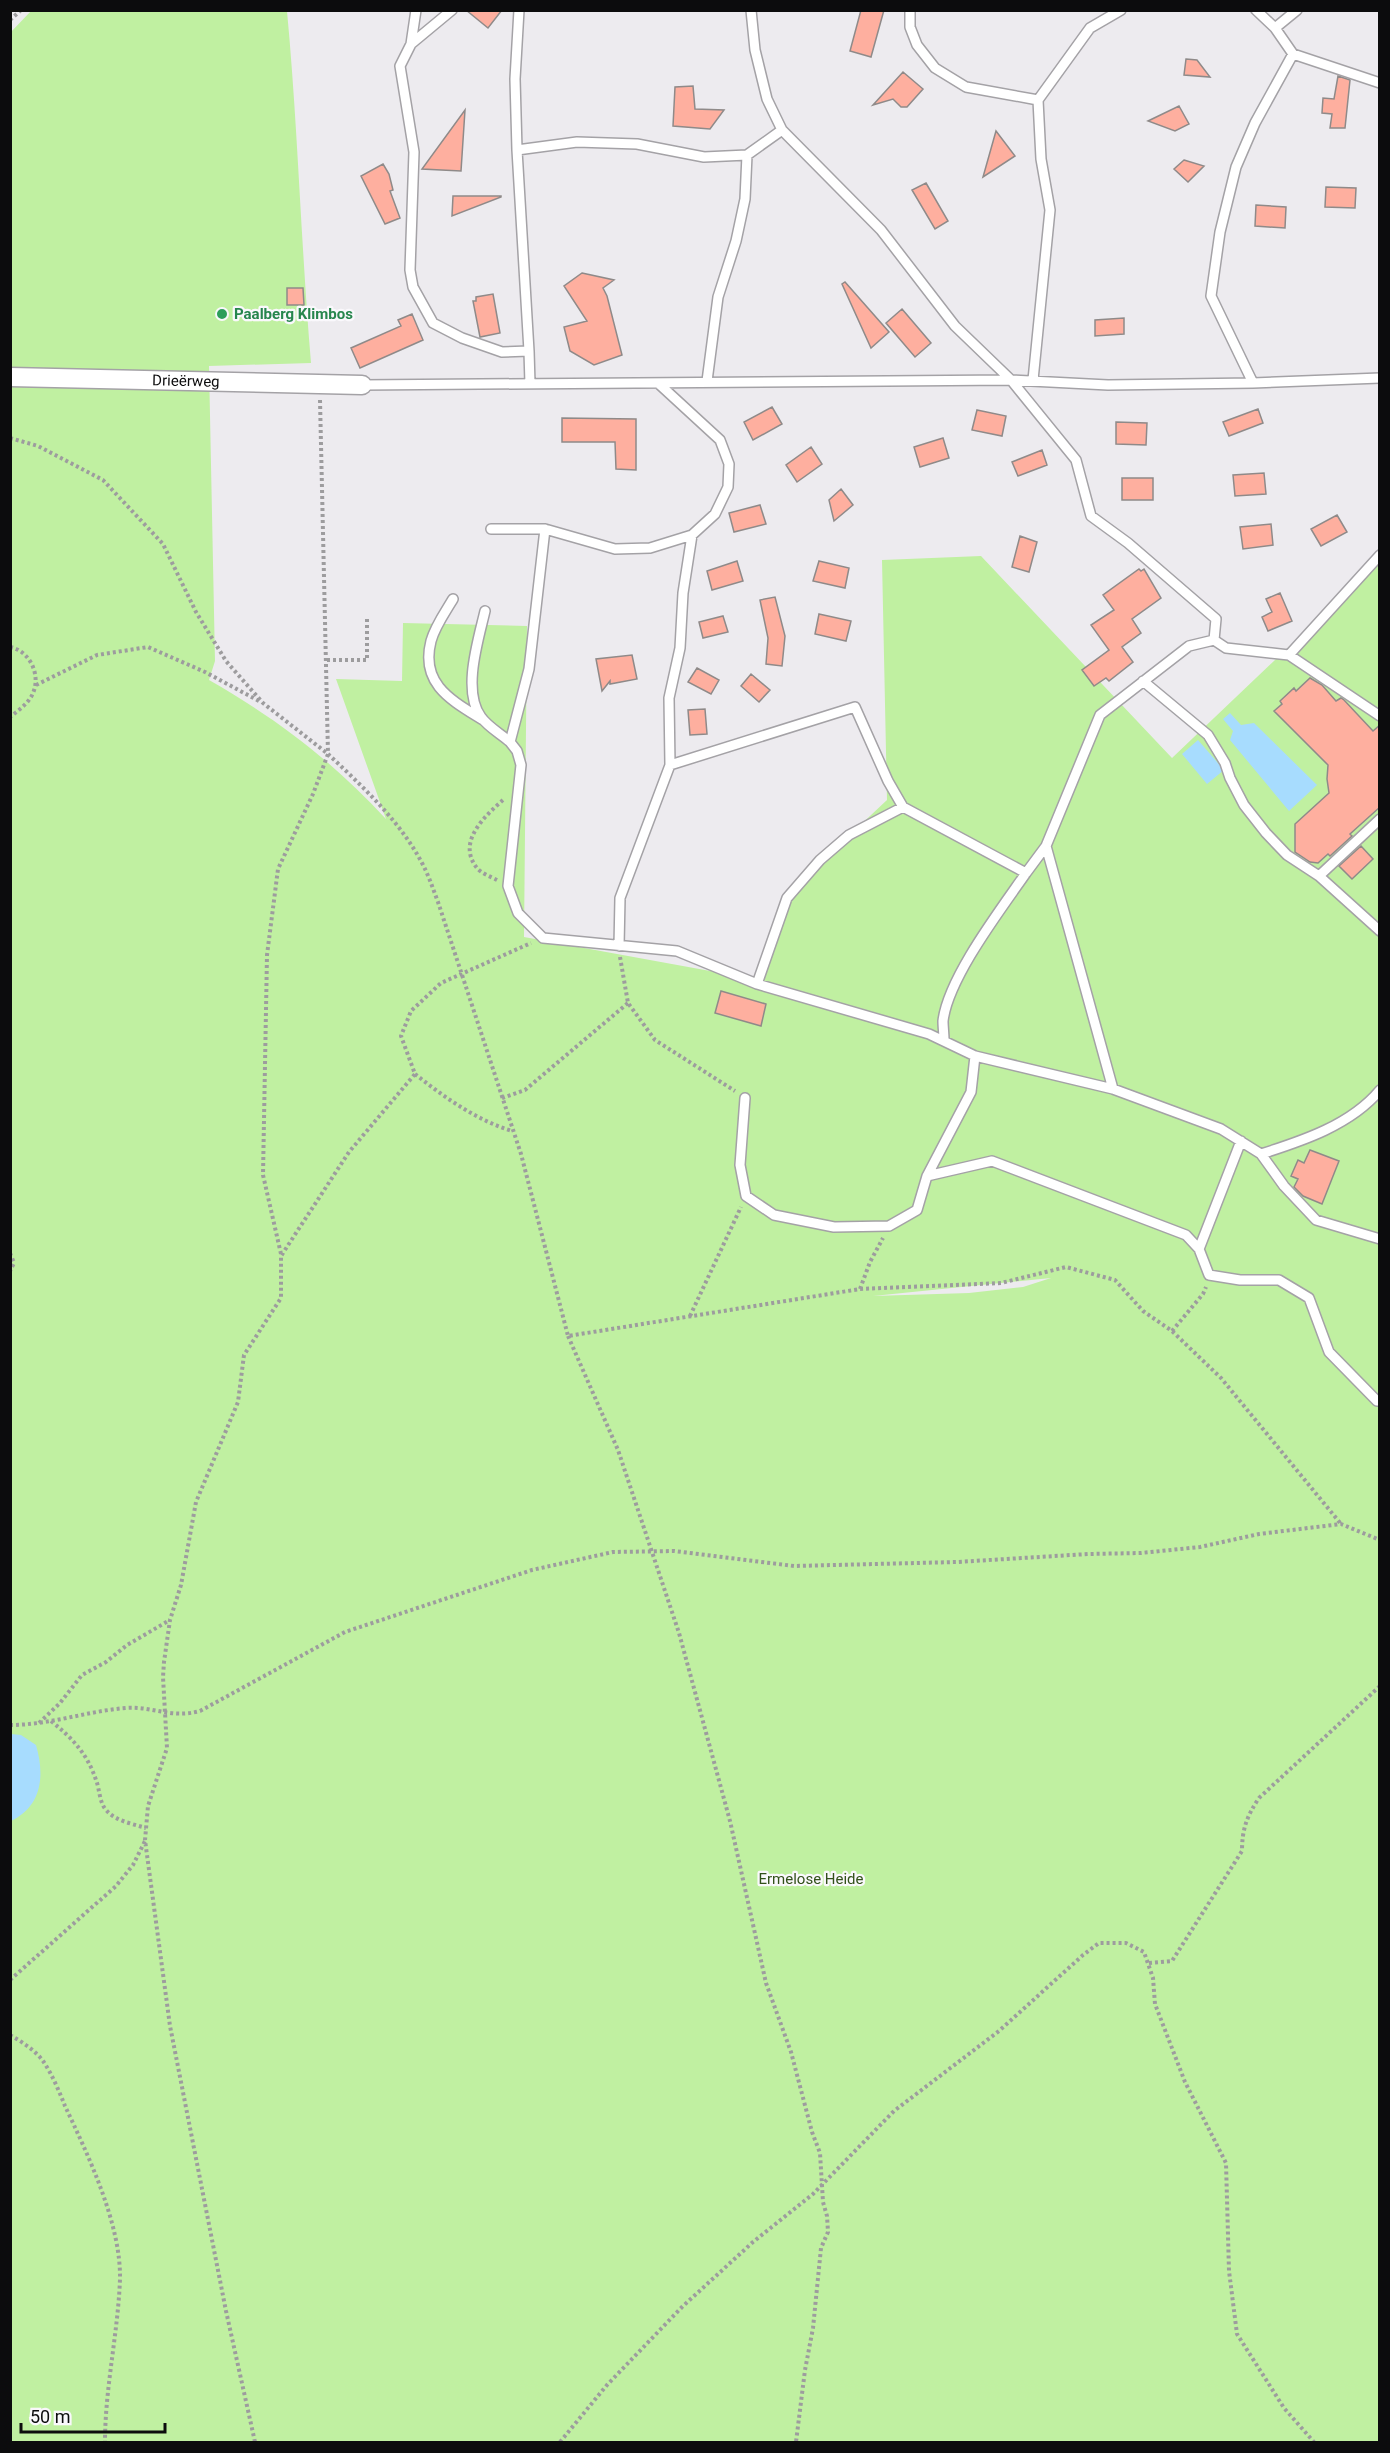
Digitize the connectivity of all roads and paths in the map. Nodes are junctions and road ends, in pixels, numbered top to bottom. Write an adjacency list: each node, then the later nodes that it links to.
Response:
1 (21, 10): 10 (path)
2 (416, 10): 12 (lane)
3 (452, 10): 12 (lane)
4 (519, 10): 17 (lane)
5 (751, 10): 16 (lane)
6 (910, 10): 15 (lane)
7 (1120, 10): 15 (lane)
8 (1256, 10): 11 (lane)
9 (1297, 10): 11 (lane)
10 (10, 21)
11 (1275, 28): 13 (lane)
12 (411, 44): 19 (lane)
13 (1293, 54): 14 (lane); 26 (lane)
14 (1380, 83)
15 (1038, 100): 23 (lane)
16 (782, 130): 18 (lane); 22 (lane)
17 (517, 150): 18 (lane); 19 (lane)
18 (747, 155): 24 (lane)
19 (530, 351): 28 (lane)
20 (10, 377): 27 (street, Drieërweg)
21 (1380, 378): 26 (lane)
22 (1011, 380): 23 (lane); 24 (lane); 38 (lane)
23 (1034, 380): 26 (lane)
24 (708, 381): 25 (lane)
25 (658, 383): 28 (lane); 33 (lane)
26 (1253, 383)
27 (319, 384): 29 (street, Drieërweg); 41 (path)
28 (530, 384): 29 (lane)
29 (362, 385)
30 (10, 438): 44 (path)
31 (491, 529): 32 (lane)
32 (545, 529): 33 (lane); 48 (lane)
33 (692, 535): 50 (lane)
34 (1380, 555): 40 (lane)
35 (453, 598): 47 (lane)
36 (484, 611): 47 (lane)
37 (368, 618): 41 (path)
38 (1214, 640): 40 (lane); 42 (lane)
39 (10, 647): 43 (path)
40 (1289, 655): 45 (lane)
41 (327, 660): 49 (path)
42 (1143, 681): 54 (lane); 56 (lane)
43 (36, 685): 44 (path); 46 (path)
44 (263, 702): 49 (path)
45 (1380, 716)
46 (10, 717)
47 (483, 720): 48 (lane)
48 (510, 742): 51 (lane)
49 (328, 754): 61 (path); 80 (path)
50 (670, 765): 52 (lane); 60 (lane)
51 (519, 785): 57 (lane); 57 (path)
52 (903, 807): 55 (lane); 62 (lane)
53 (1380, 819): 56 (lane)
54 (1047, 846): 55 (lane); 67 (lane)
55 (1026, 873): 64 (lane)
56 (1319, 876): 58 (lane)
57 (508, 886): 59 (lane)
58 (1380, 931)
59 (543, 938): 60 (lane); 61 (path)
60 (619, 946): 62 (lane); 63 (path)
61 (460, 972): 66 (path); 69 (path)
62 (757, 984): 64 (lane)
63 (628, 1003): 69 (path); 70 (path)
64 (944, 1040): 65 (lane)
65 (975, 1056): 67 (lane); 74 (lane)
66 (416, 1074): 71 (path); 80 (path)
67 (1113, 1089): 72 (lane)
68 (1380, 1090): 73 (lane)
69 (502, 1098): 71 (path)
70 (745, 1098): 75 (lane)
71 (513, 1131): 86 (path)
72 (1241, 1141): 73 (lane); 78 (lane)
73 (1261, 1154): 77 (lane)
74 (927, 1176): 76 (lane); 78 (lane)
75 (746, 1196): 76 (lane); 84 (path)
76 (889, 1226): 83 (path)
77 (1380, 1239)
78 (1199, 1249): 82 (lane)
79 (10, 1253): 81 (path)
80 (281, 1256): 91 (path)
81 (10, 1271)
82 (1209, 1275): 85 (path); 87 (lane)
83 (860, 1289): 84 (path); 85 (path)
84 (690, 1316): 86 (path)
85 (1172, 1331): 88 (path)
86 (568, 1336): 90 (path)
87 (1380, 1401)
88 (1341, 1524): 89 (path); 90 (path)
89 (1380, 1540)
90 (652, 1552): 93 (path); 102 (path)
91 (170, 1620): 93 (path); 95 (path)
92 (1380, 1686): 99 (path)
93 (165, 1713): 94 (path); 97 (path)
94 (50, 1721): 95 (path); 97 (path)
95 (38, 1724): 96 (path)
96 (10, 1725)
97 (146, 1828): 98 (path)
98 (145, 1840): 100 (path); 104 (path)
99 (1149, 1963): 102 (path); 107 (path)
100 (10, 1980)
101 (10, 2036): 103 (path)
102 (823, 2184): 105 (path); 106 (path)
103 (105, 2442)
104 (255, 2442)
105 (560, 2442)
106 (796, 2442)
107 (1314, 2442)

